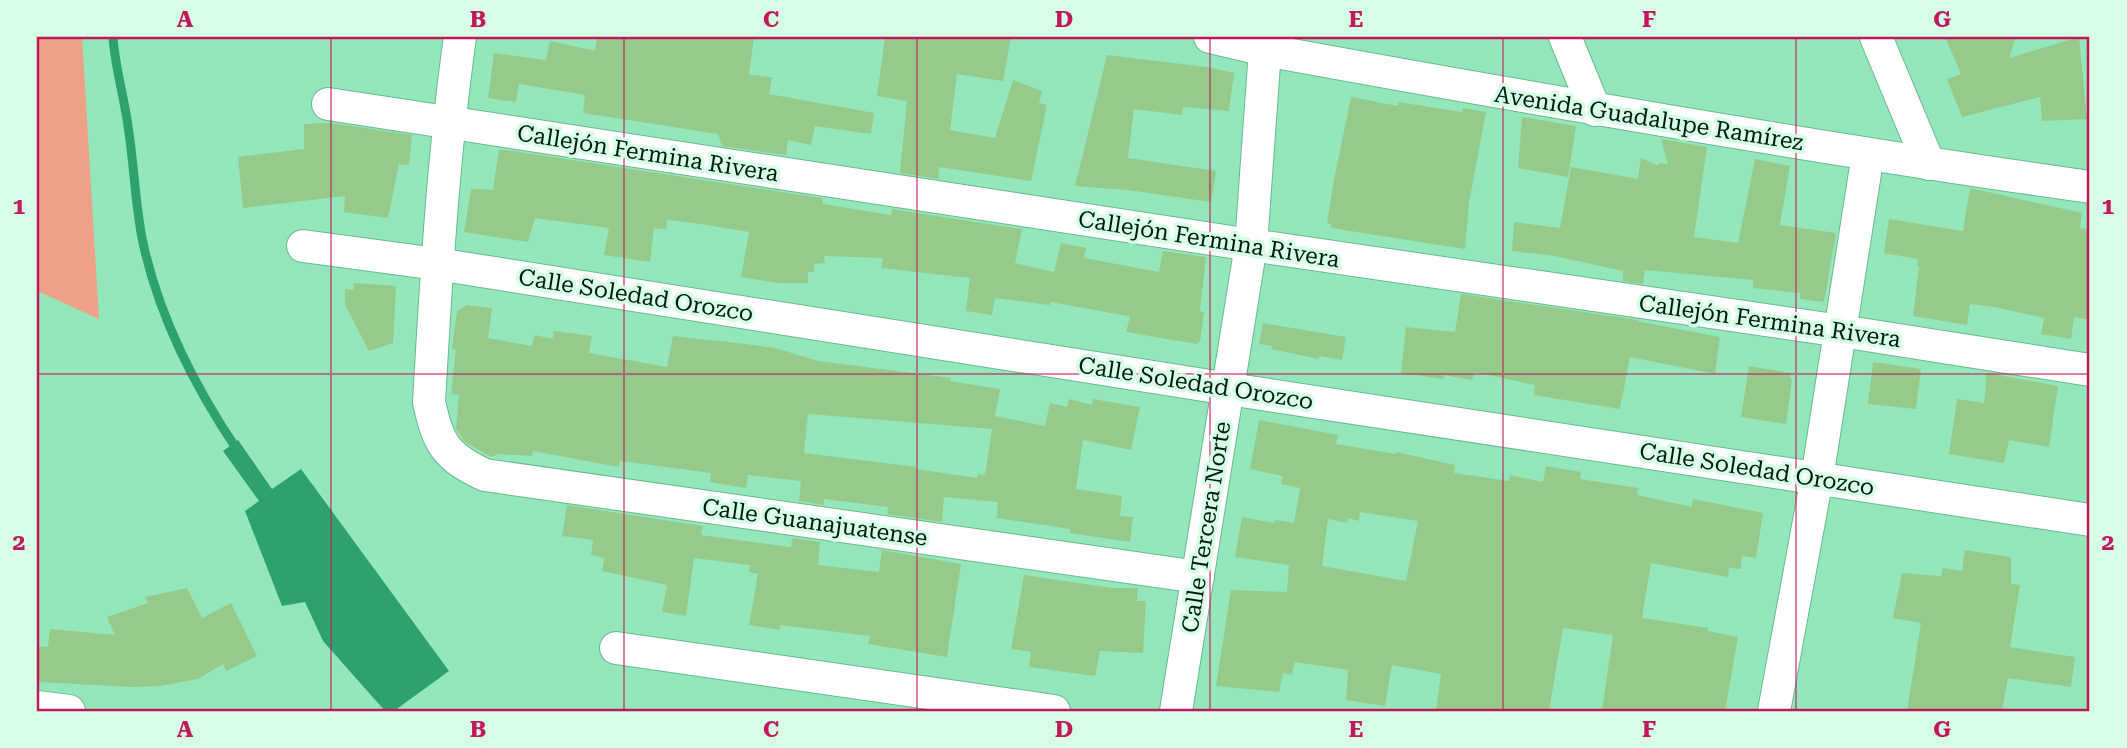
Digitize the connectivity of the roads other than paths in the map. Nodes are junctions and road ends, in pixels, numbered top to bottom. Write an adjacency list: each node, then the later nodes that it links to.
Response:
1 (460, 37): 8 (street)
2 (1210, 37): 5 (street, Avenida Guadalupe Ramírez)
3 (1565, 37): 7 (street)
4 (1876, 37): 10 (street)
5 (1262, 43): 7 (street, Avenida Guadalupe Ramírez); 13 (street, Calle Tercera Norte)
6 (328, 104): 8 (street, Callejón Fermina Rivera)
7 (1595, 110): 9 (street, Avenida Guadalupe Ramírez)
8 (448, 123): 13 (street, Callejón Fermina Rivera); 14 (street)
9 (1868, 154): 10 (street, Avenida Guadalupe Ramírez); 15 (street)
10 (1929, 164): 11 (street, Avenida Guadalupe Ramírez)
11 (2090, 187)
12 (303, 246): 14 (street, Calle Soledad Orozco)
13 (1251, 246): 15 (street, Callejón Fermina Rivera); 17 (street, Calle Tercera Norte)
14 (437, 264): 17 (street, Calle Soledad Orozco); 20 (street, Calle Guanajuatense)
15 (1842, 331): 16 (street, Callejón Fermina Rivera); 18 (street)
16 (2090, 370)
17 (1228, 389): 18 (street, Calle Soledad Orozco); 20 (street, Calle Tercera Norte)
18 (1817, 478): 19 (street, Calle Soledad Orozco); 26 (street)
19 (2090, 520)
20 (1198, 577): 25 (street, Calle Tercera Norte)
21 (616, 648): 24 (street)
22 (37, 707): 23 (street)
23 (69, 711)
24 (1054, 711)
25 (1176, 711)
26 (1774, 711)

